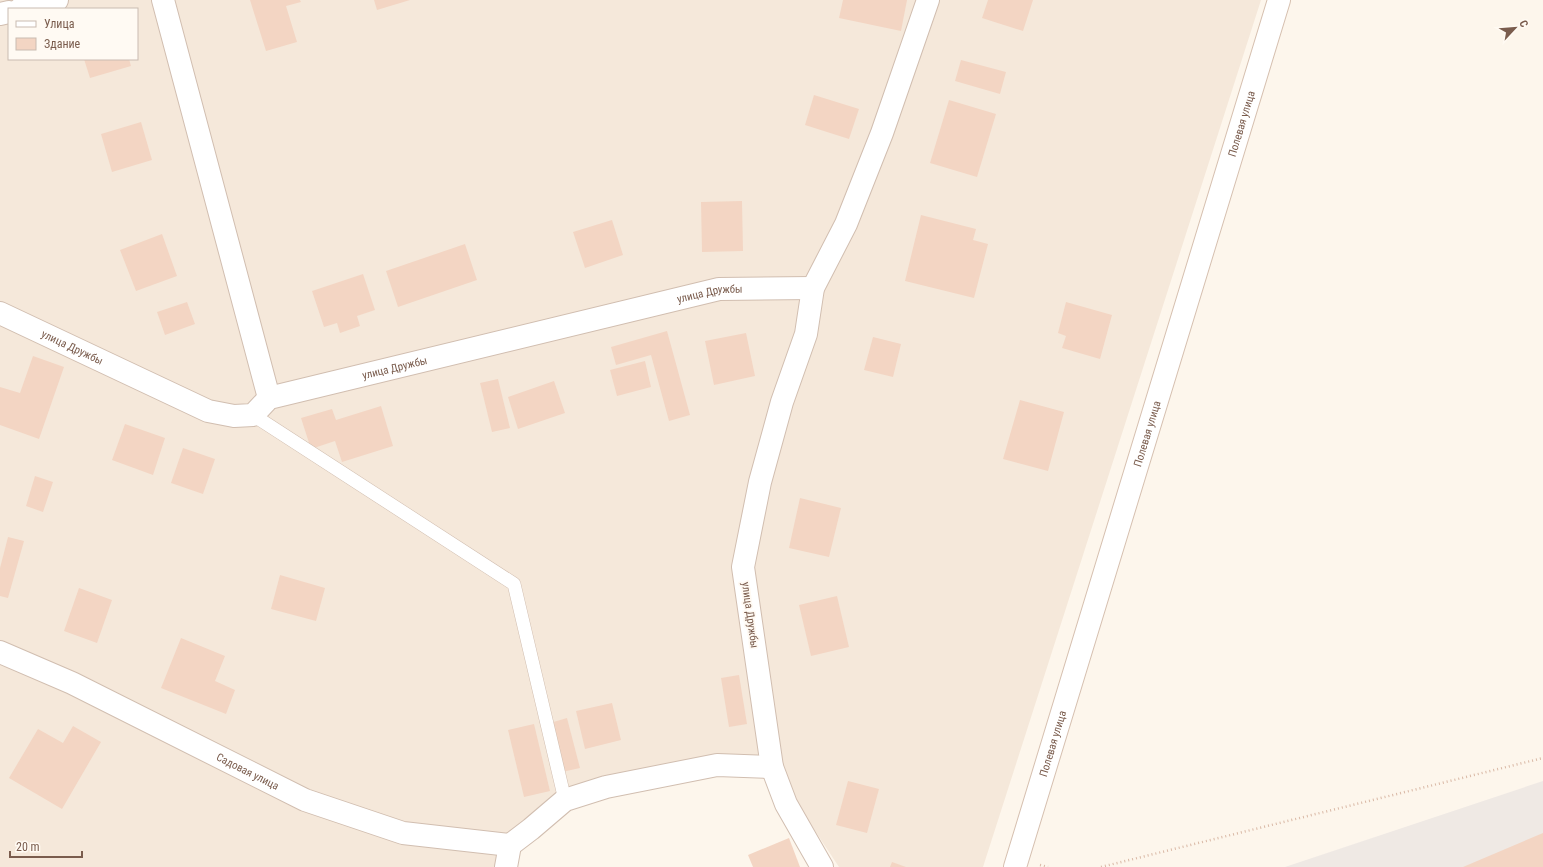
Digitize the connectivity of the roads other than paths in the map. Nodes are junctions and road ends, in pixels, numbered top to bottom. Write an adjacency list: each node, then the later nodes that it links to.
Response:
1 (57, 0): 5 (street)
2 (163, 0): 8 (street)
3 (928, 0): 6 (street, улица Дружбы)
4 (1279, 0): 16 (street, Полевая улица)
5 (24, 8)
6 (813, 288): 8 (street, улица Дружбы); 11 (street, улица Дружбы)
7 (0, 313): 9 (street, улица Дружбы)
8 (269, 398): 9 (street)
9 (253, 415): 12 (lane)
10 (0, 652): 13 (street, Садовая улица)
11 (772, 767): 12 (street); 15 (street, улица Дружбы)
12 (566, 800): 13 (street)
13 (510, 844): 14 (street)
14 (506, 867)
15 (822, 867)
16 (1015, 867)

